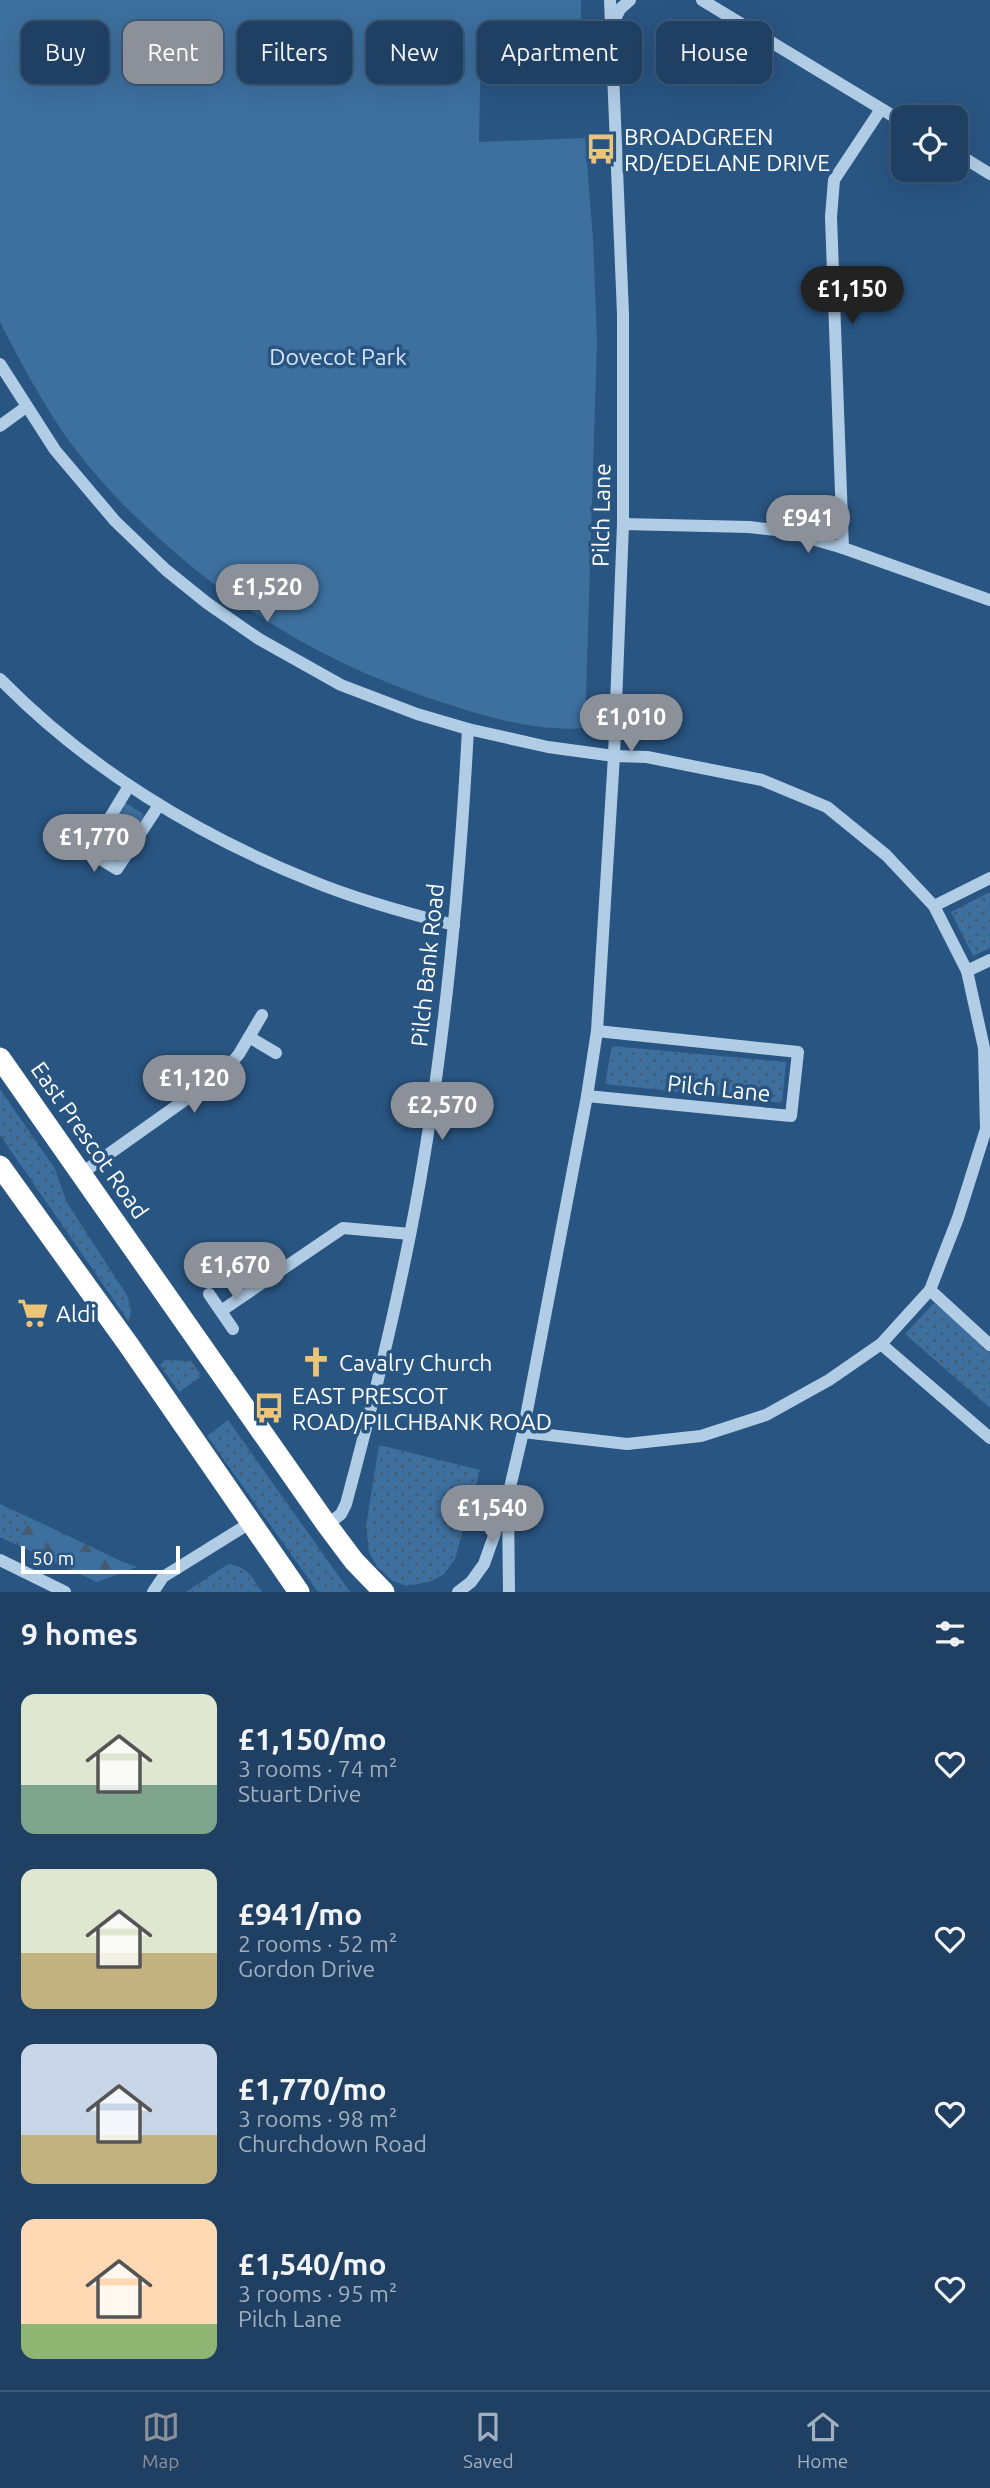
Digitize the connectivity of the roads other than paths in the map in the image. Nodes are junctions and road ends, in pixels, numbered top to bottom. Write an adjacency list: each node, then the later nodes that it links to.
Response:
1 (610, 0): 4 (street, Pilch Lane)
2 (630, 0): 5 (street)
3 (702, 0): 7 (street)
4 (611, 21)
5 (614, 21)
6 (613, 84): 14 (street, Pilch Lane)
7 (881, 109): 8 (street); 15 (street)
8 (891, 115)
9 (968, 160): 10 (street)
10 (990, 173)
11 (0, 364): 12 (street)
12 (26, 407): 13 (street); 18 (street)
13 (0, 426)
14 (623, 524): 15 (street); 19 (street, Pilch Lane)
15 (843, 548): 16 (street)
16 (990, 600)
17 (0, 680): 20 (street)
18 (468, 729): 19 (street); 24 (street, Pilch Bank Road)
19 (614, 757): 23 (street); 28 (street, Pilch Lane)
20 (129, 786): 21 (street); 21 (street)
21 (159, 805): 24 (street)
22 (990, 878): 23 (street)
23 (934, 906): 26 (street)
24 (454, 925): 35 (street, Pilch Bank Road)
25 (990, 960): 26 (street)
26 (967, 971): 36 (street)
27 (262, 1015): 29 (street)
28 (597, 1031): 32 (street, Pilch Lane); 32 (street, Pilch Lane)
29 (249, 1037): 30 (street); 34 (street)
30 (276, 1053)
31 (0, 1058): 34 (highway, East Prescot Road)
32 (587, 1096): 42 (street, Pilch Lane)
33 (0, 1166): 45 (highway)
34 (82, 1173): 46 (highway, East Prescot Road)
35 (410, 1234): 38 (street); 46 (street, Pilch Bank Road)
36 (930, 1290): 40 (street); 41 (street)
37 (209, 1294): 38 (street)
38 (221, 1311): 39 (street)
39 (233, 1329)
40 (881, 1344): 42 (street); 43 (street)
41 (990, 1345)
42 (523, 1432): 44 (street, Pilch Lane)
43 (990, 1438)
44 (508, 1496): 52 (street, Pilch Lane); 53 (street, Pilch Lane)
45 (250, 1523): 49 (street); 50 (highway)
46 (327, 1525): 51 (highway, East Prescot Road)
47 (0, 1560): 48 (street)
48 (65, 1592)
49 (153, 1592)
50 (299, 1592)
51 (384, 1592)
52 (458, 1592)
53 (509, 1592)

